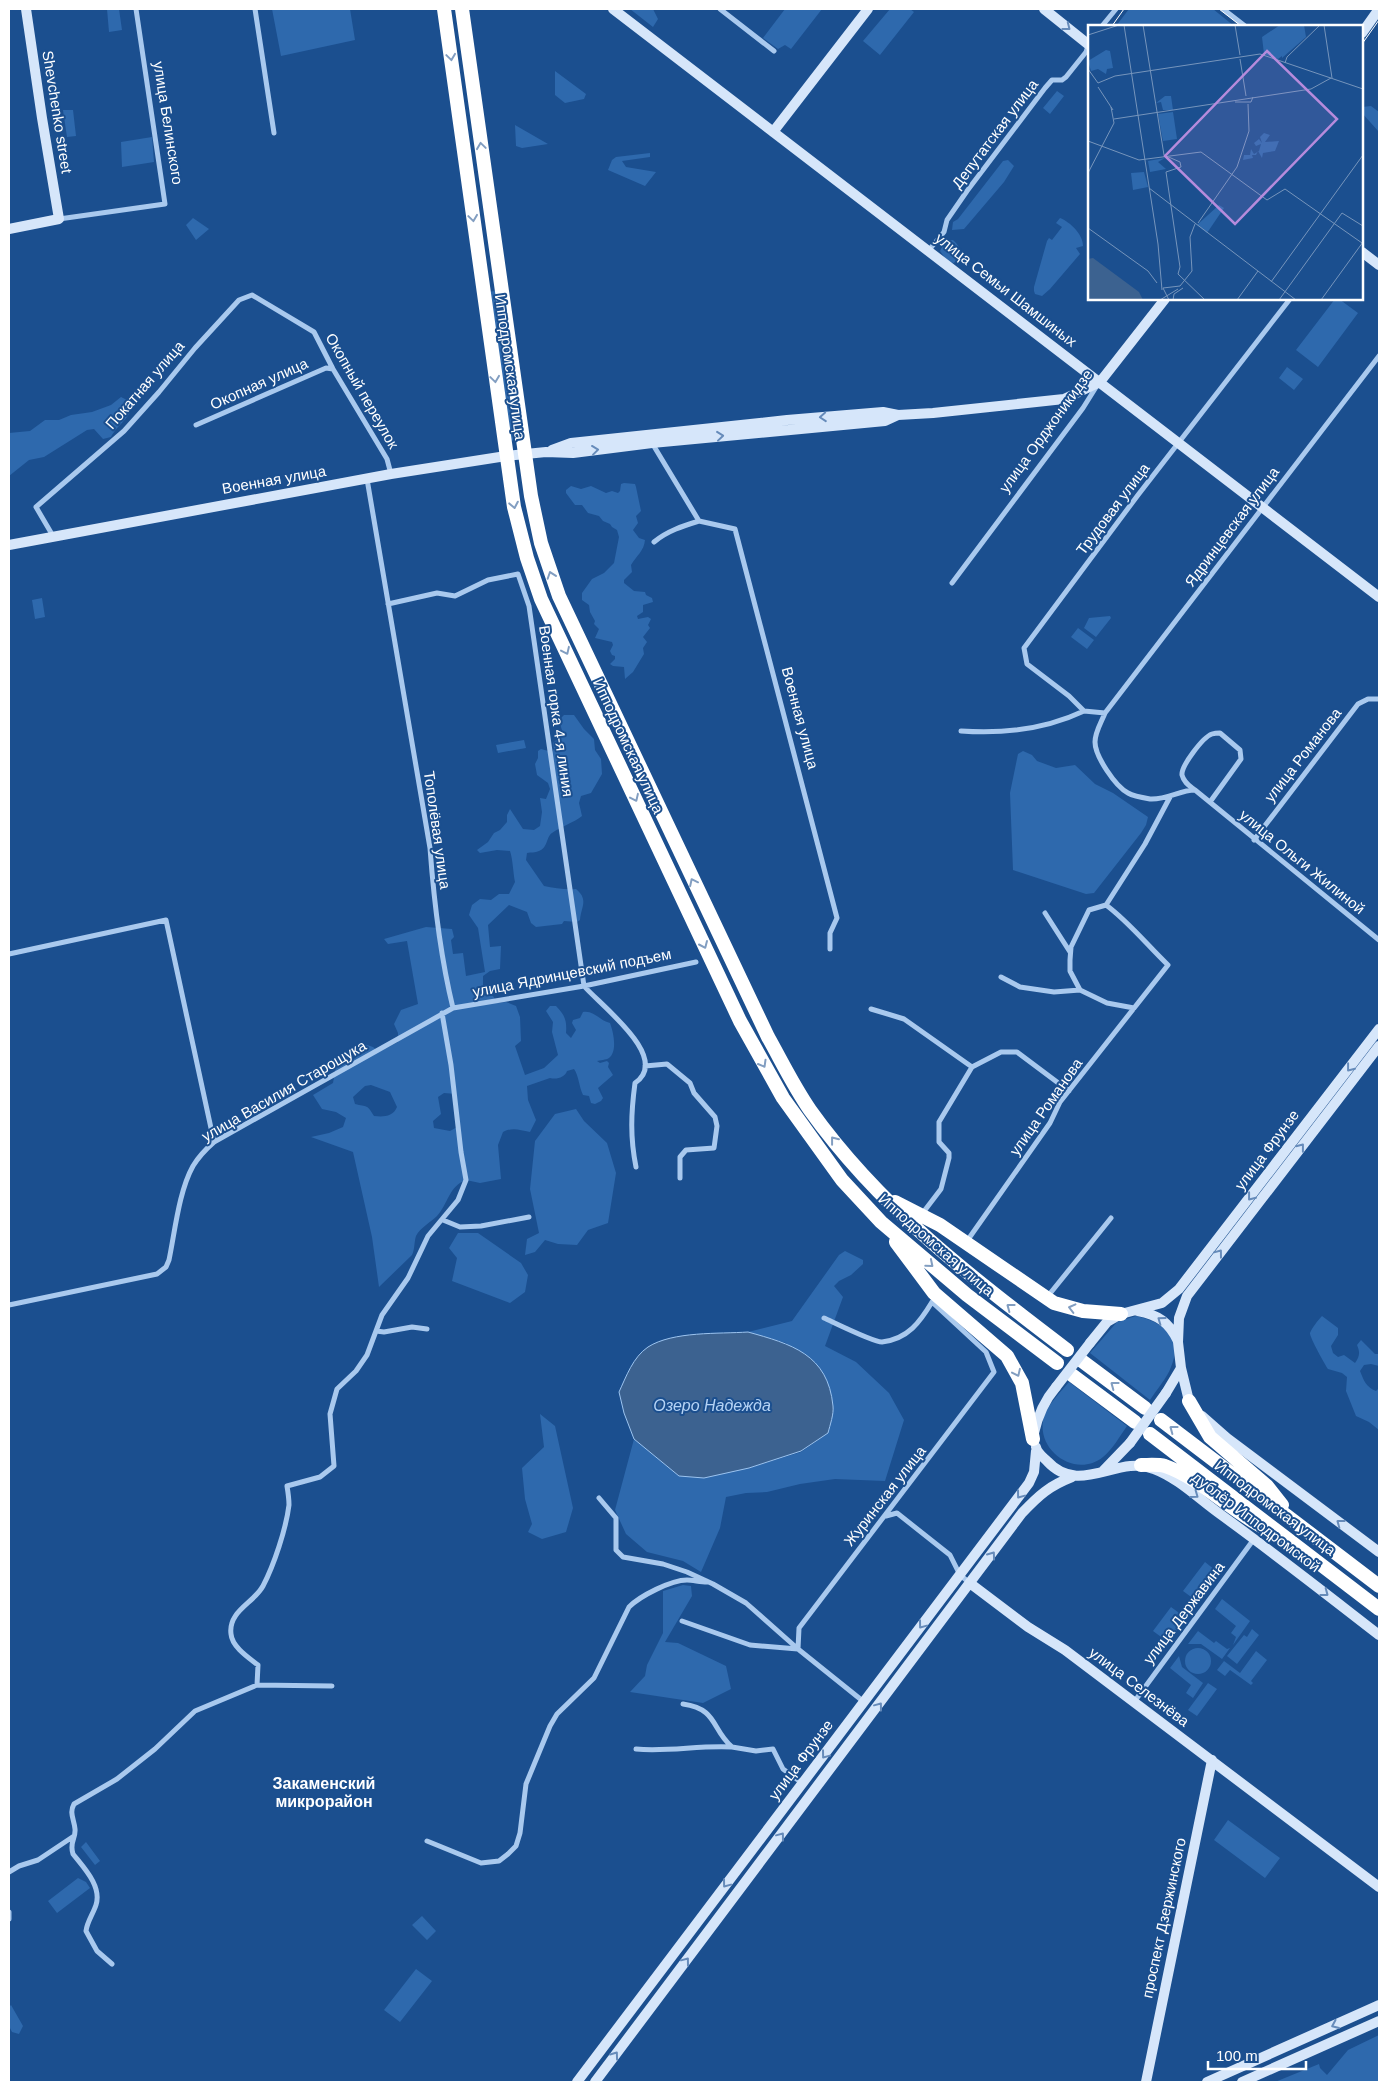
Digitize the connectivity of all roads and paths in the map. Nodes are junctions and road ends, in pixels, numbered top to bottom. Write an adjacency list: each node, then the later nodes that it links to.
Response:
1 (26, 9): 21 (main road, Shevchenko street)
2 (136, 9): 21 (street, улица Белинского)
3 (255, 9): 20 (street)
4 (444, 9): 36 (highway, Ипподромская улица, one-way to 36)
5 (462, 9): 35 (highway, Ипподромская улица, one-way to 5)
6 (613, 9): 19 (main road, улица Семьи Шамшиных)
7 (720, 9): 18 (street)
8 (868, 9): 19 (main road)
9 (1044, 9): 16 (main road, one-way to 16)
10 (1116, 9): 13 (street)
11 (1223, 9): 14 (street)
12 (1379, 9): 15 (main road)
13 (1103, 25)
14 (1243, 25)
15 (1363, 31)
16 (1088, 43)
17 (1088, 47): 23 (street, Депутатская улица)
18 (774, 51)
19 (773, 132): 23 (main road, улица Семьи Шамшиных)
20 (274, 133)
21 (59, 219): 22 (main road, улица Белинского)
22 (9, 229)
23 (929, 250): 31 (main road, улица Семьи Шамшиных)
24 (1363, 253): 25 (main road)
25 (1379, 264)
26 (252, 295): 30 (street, Окопный переулок); 41 (street, Покатная улица)
27 (1164, 300): 31 (main road, улица Орджоникидзе)
28 (1289, 300): 34 (street, Трудовая улица)
29 (1379, 356): 39 (street, Ядринцевская улица)
30 (333, 369): 32 (street, Окопная улица); 37 (street, Окопный переулок)
31 (1100, 382): 33 (main road, Военная улица); 34 (main road, улица Семьи Шамшиных); 44 (street, улица Орджоникидзе)
32 (196, 425)
33 (651, 438): 35 (main road, Военная улица); 40 (street)
34 (1178, 444): 39 (main road, улица Семьи Шамшиных); 50 (street, Трудовая улица)
35 (524, 455): 36 (main road, Военная улица); 47 (highway, Ипподромская улица, one-way to 35)
36 (506, 456): 37 (main road, Военная улица); 48 (highway, Ипподромская улица, one-way to 48)
37 (391, 474): 38 (main road, Военная улица)
38 (367, 478): 41 (main road, Военная улица); 46 (street, Тополёвая улица)
39 (1262, 508): 45 (main road, улица Семьи Шамшиных); 51 (street, Ядринцевская улица)
40 (700, 521): 42 (street); 60 (street, Военная улица)
41 (53, 536): 43 (main road, Военная улица)
42 (654, 542)
43 (9, 545)
44 (952, 582)
45 (1379, 597)
46 (388, 604): 65 (street, Военная горка 4-я линия); 67 (street, Тополёвая улица)
47 (566, 612): 48 (highway); 79 (highway, Ипподромская улица, one-way to 47)
48 (551, 620): 84 (highway, Ипподромская улица, one-way to 84)
49 (1379, 700): 56 (street, улица Романова)
50 (1084, 711): 51 (street); 52 (street)
51 (1105, 714): 54 (street, Ядринцевская улица)
52 (961, 731)
53 (1195, 790): 54 (street, Ядринцевская улица); 55 (street, улица Ольги Жилиной); 55 (street, улица Ольги Жилиной)
54 (1170, 797): 57 (street)
55 (1210, 802): 56 (street, улица Ольги Жилиной)
56 (1254, 840): 59 (street, улица Ольги Жилиной)
57 (1106, 905): 61 (street); 68 (street, улица Романова)
58 (1045, 913): 61 (street)
59 (1379, 940)
60 (830, 949)
61 (1071, 952): 66 (street)
62 (9, 954): 76 (street)
63 (696, 962): 65 (street, улица Ядринцевский подъем)
64 (1001, 977): 66 (street)
65 (584, 986): 67 (street, улица Ядринцевский подъем); 73 (street)
66 (1080, 990): 68 (street)
67 (453, 1008): 70 (street)
68 (1134, 1008): 75 (street, улица Романова)
69 (871, 1009): 74 (street)
70 (442, 1014): 76 (street, улица Василия Старощука); 83 (street)
71 (1379, 1029): 86 (main road, улица Фрунзе, one-way to 86)
72 (1379, 1046): 86 (main road, улица Фрунзе, one-way to 72)
73 (645, 1066): 77 (street); 78 (street)
74 (972, 1067): 75 (street); 80 (street)
75 (1069, 1090): 85 (street, улица Романова)
76 (214, 1142): 88 (street, улица Василия Старощука)
77 (636, 1167)
78 (680, 1178)
79 (877, 1190): 85 (highway); 95 (highway, Ипподромская улица, one-way to 79)
80 (925, 1210)
81 (528, 1217): 83 (street)
82 (1111, 1218): 87 (street)
83 (443, 1220): 93 (street)
84 (881, 1222): 97 (highway, Ипподромская улица, one-way to 97); 105 (highway, one-way to 105)
85 (966, 1242): 87 (highway)
86 (1183, 1292): 89 (main road); 94 (main road)
87 (1046, 1298): 90 (highway, one-way to 87)
88 (9, 1305)
89 (1136, 1310): 90 (main road); 94 (main road, one-way to 89)
90 (1121, 1314): 105 (main road, улица Фрунзе, bridge)
91 (824, 1318): 110 (street, Журинская улица)
92 (427, 1329): 93 (street)
93 (376, 1331): 123 (street)
94 (1178, 1342): 98 (main road)
95 (1067, 1350)
96 (1082, 1361): 101 (highway, one-way to 96)
97 (1057, 1363)
98 (1181, 1368): 100 (main road); 107 (main road, bridge)
99 (1072, 1375): 103 (highway)
100 (1189, 1401): 111 (highway); 114 (main road, one-way to 100)
101 (1145, 1408)
102 (1161, 1420): 111 (highway, Ипподромская улица, one-way to 102)
103 (1135, 1422)
104 (1150, 1434): 112 (highway, Ипподромская улица)
105 (1035, 1445): 108 (main road); 115 (main road, улица Фрунзе, one-way to 115)
106 (1141, 1465): 107 (main road); 112 (highway); 113 (main road, дублёр Ипподромской, one-way to 113)
107 (1103, 1472): 108 (main road, улица Фрунзе)
108 (1072, 1477): 117 (main road, улица Фрунзе, one-way to 108)
109 (599, 1498): 116 (street)
110 (886, 1516): 115 (street, улица Селезнёва); 122 (street, Журинская улица)
111 (1293, 1520): 118 (highway, Ипподромская улица)
112 (1286, 1536): 119 (highway, Ипподромская улица)
113 (1254, 1539): 121 (main road, дублёр Ипподромской, one-way to 121); 126 (street, улица Державина)
114 (1379, 1552)
115 (960, 1575): 117 (street, улица Селезнёва); 125 (main road, улица Фрунзе, one-way to 125)
116 (707, 1582): 122 (street); 133 (street)
117 (971, 1584): 126 (main road, улица Селезнёва); 137 (main road, улица Фрунзе, one-way to 117)
118 (1379, 1586)
119 (1379, 1609)
120 (682, 1620): 122 (street)
121 (1379, 1635)
122 (798, 1649): 125 (street)
123 (257, 1685): 124 (street); 132 (street)
124 (332, 1686)
125 (864, 1702): 131 (main road, улица Фрунзе, one-way to 131)
126 (1134, 1702): 130 (main road, улица Селезнёва)
127 (683, 1704): 128 (street)
128 (732, 1747): 129 (street); 131 (street)
129 (636, 1749)
130 (1212, 1760): 135 (main road, улица Селезнёва); 145 (main road, проспект Дзержинского)
131 (803, 1784): 136 (main road, улица Фрунзе, one-way to 136)
132 (74, 1836): 134 (street); 138 (street)
133 (427, 1841)
134 (9, 1872)
135 (1379, 1887)
136 (694, 1926): 137 (main road); 139 (main road, улица Фрунзе)
137 (706, 1935): 140 (main road, улица Фрунзе, one-way to 137)
138 (112, 1964)
139 (654, 1979): 140 (main road); 143 (main road, улица Фрунзе)
140 (666, 1987): 144 (main road, улица Фрунзе, one-way to 140)
141 (1379, 2005): 146 (main road, one-way to 146)
142 (1379, 2021): 147 (main road)
143 (576, 2082)
144 (595, 2082)
145 (1146, 2082)
146 (1207, 2082)
147 (1242, 2082)

